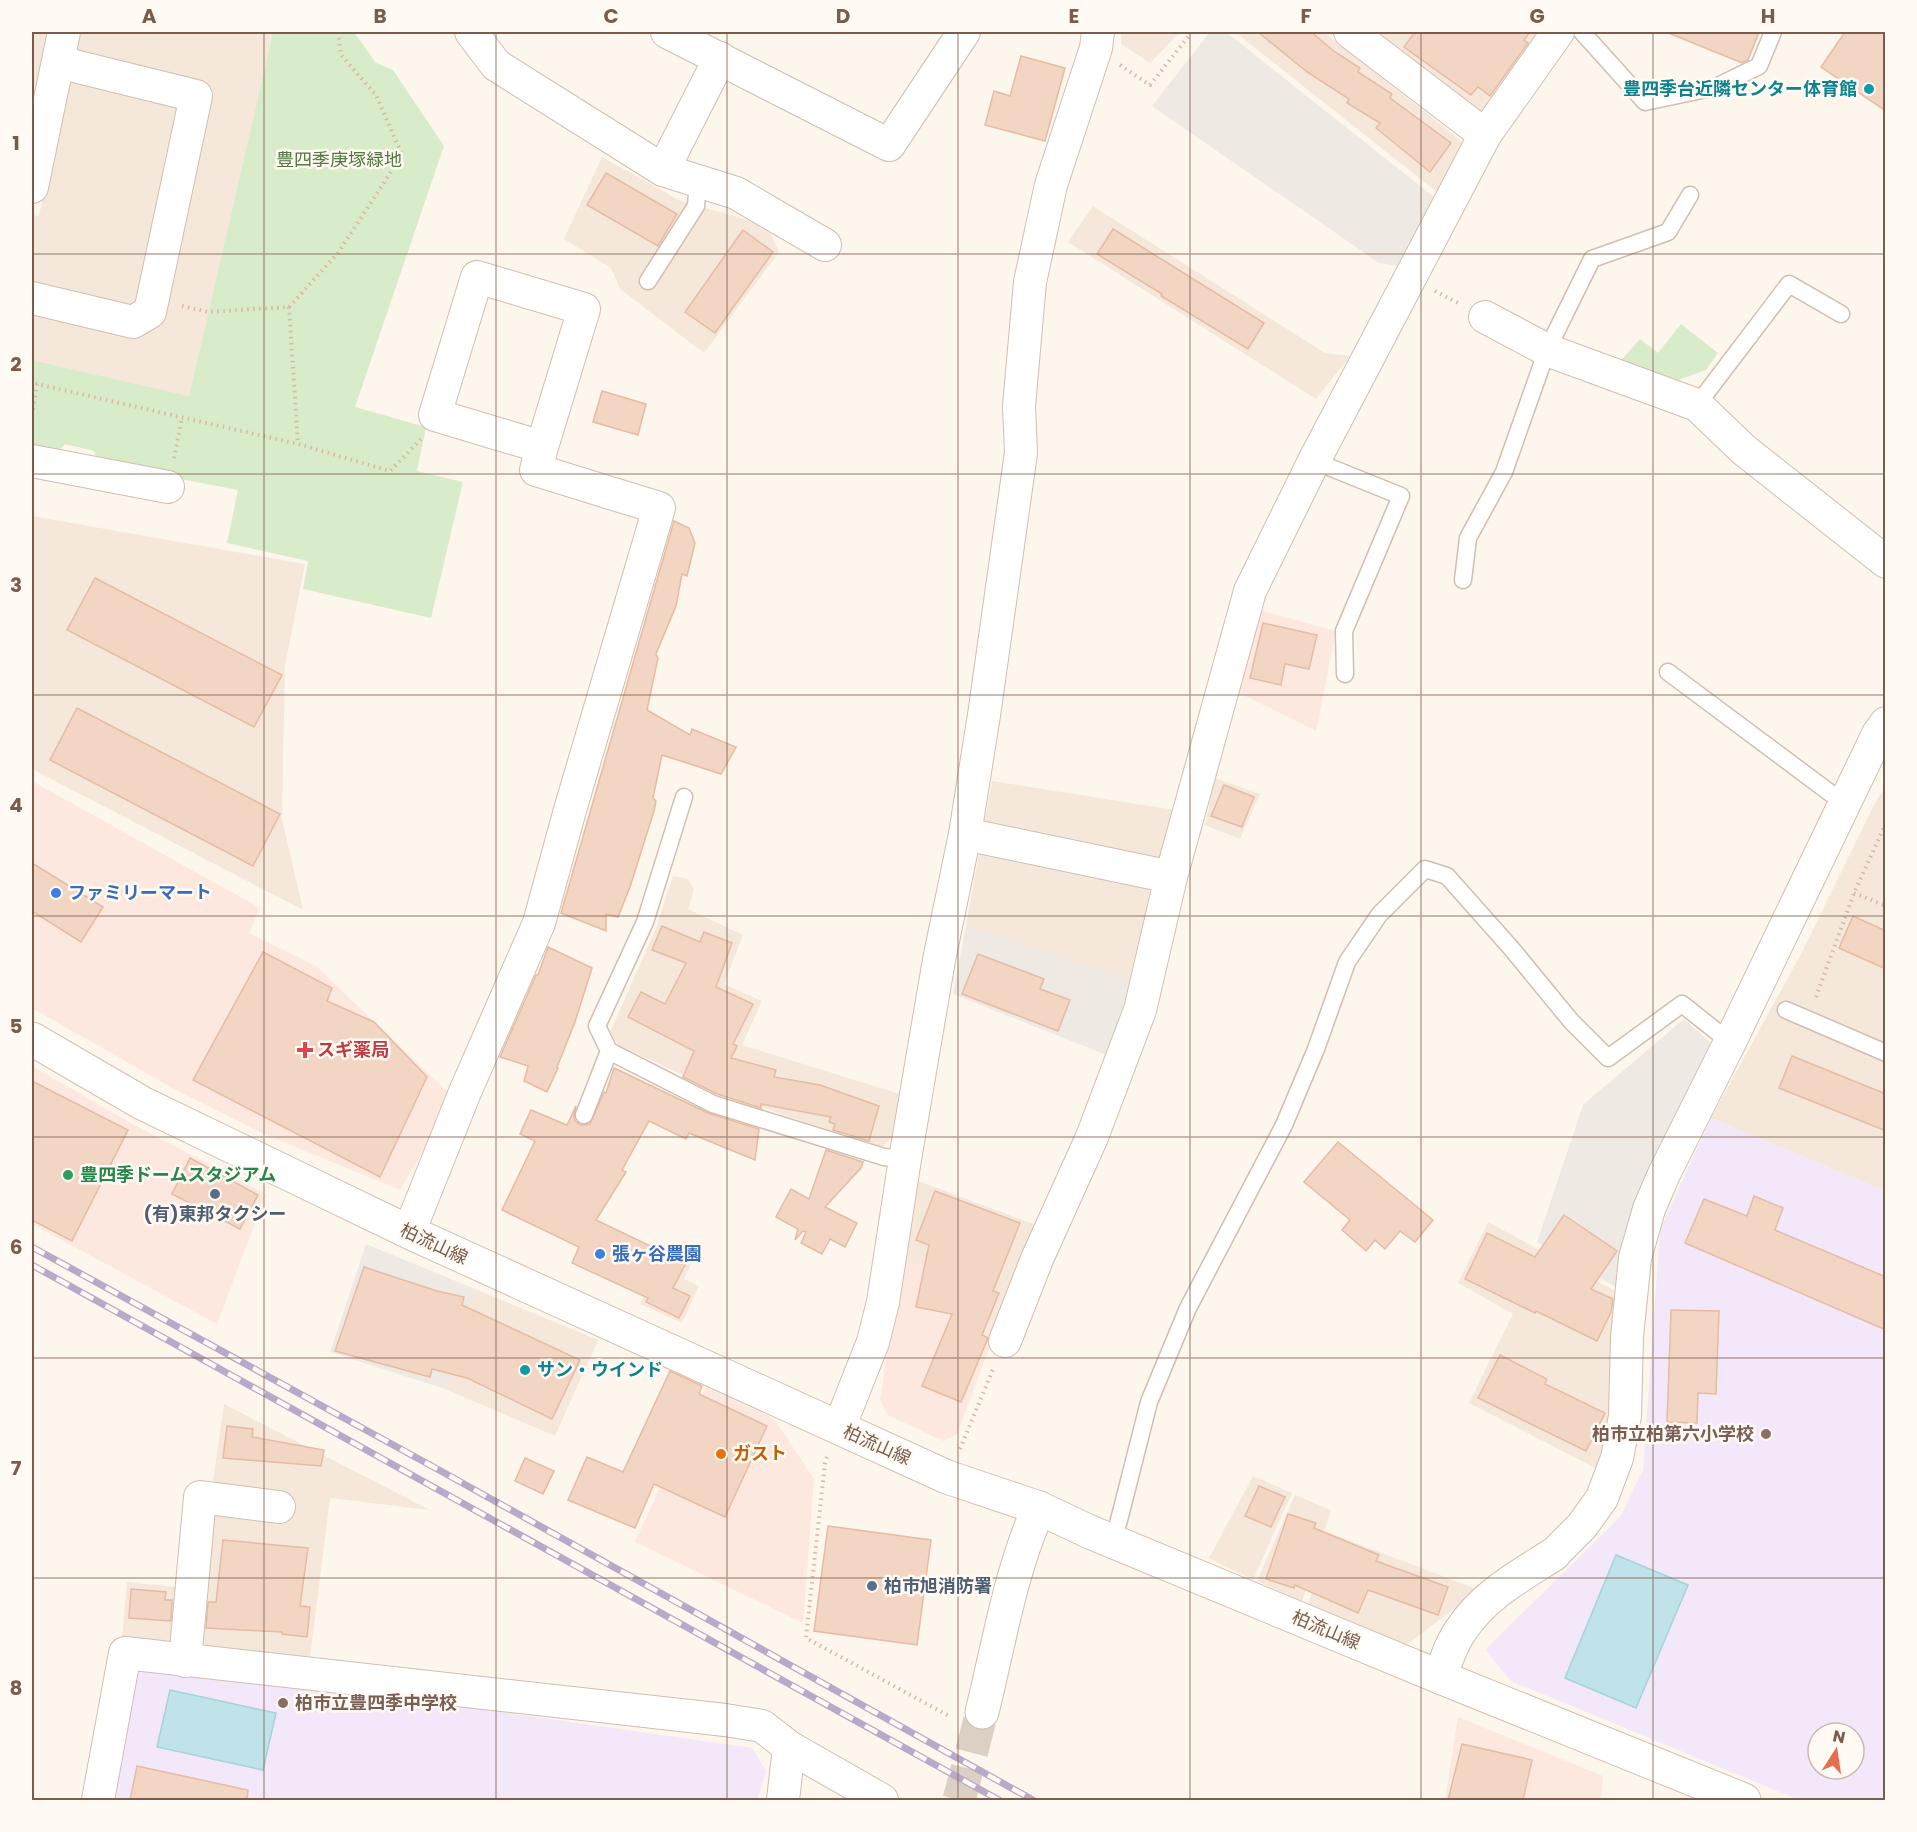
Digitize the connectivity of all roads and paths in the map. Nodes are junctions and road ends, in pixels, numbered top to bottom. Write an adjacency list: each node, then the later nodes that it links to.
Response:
1 (64, 32): 13 (street)
2 (338, 32): 23 (path)
3 (471, 32): 15 (street)
4 (667, 32): 12 (street)
5 (964, 32): 12 (street)
6 (1192, 32): 11 (path)
7 (1350, 32): 14 (street)
8 (1558, 32): 14 (street)
9 (1582, 32): 10 (lane)
10 (1773, 32)
11 (1097, 40): 45 (street)
12 (720, 58): 15 (street)
13 (58, 62): 17 (street); 22 (street)
14 (1485, 135): 20 (street)
15 (663, 170): 16 (street)
16 (698, 182): 19 (street); 21 (lane)
17 (32, 187)
18 (1690, 195): 27 (lane)
19 (825, 245)
20 (1410, 279): 26 (path); 35 (street)
21 (648, 281)
22 (32, 298)
23 (289, 307): 24 (path); 32 (path)
24 (208, 312)
25 (1841, 314): 28 (lane)
26 (1485, 317): 27 (street)
27 (1547, 350): 28 (street); 38 (lane)
28 (1697, 405): 37 (street)
29 (32, 416): 30 (path)
30 (182, 418): 32 (path); 36 (path)
31 (443, 418): 32 (path); 33 (street); 33 (street)
32 (298, 444)
33 (542, 447): 57 (street)
34 (32, 461): 36 (street)
35 (1314, 461): 40 (lane); 46 (street)
36 (168, 487)
37 (1886, 562)
38 (1464, 580)
39 (1668, 672): 43 (lane)
40 (1345, 674)
41 (1886, 723): 43 (street)
42 (684, 797): 53 (lane)
43 (1845, 804): 52 (street)
44 (1886, 823): 47 (path)
45 (965, 834): 46 (street); 56 (street)
46 (1171, 878): 58 (street)
47 (1854, 892): 48 (path); 50 (path)
48 (1886, 906)
49 (1786, 1010): 50 (lane)
50 (1808, 1019): 54 (lane)
51 (32, 1040): 57 (main road, 柏流山線)
52 (1730, 1042): 63 (lane); 64 (street)
53 (609, 1051): 55 (lane); 56 (lane)
54 (1886, 1053)
55 (584, 1115)
56 (905, 1159): 59 (street)
57 (409, 1232): 59 (main road, 柏流山線)
58 (1005, 1341): 60 (path)
59 (839, 1428): 62 (main road, 柏流山線); 68 (path)
60 (959, 1452)
61 (279, 1507): 65 (street)
62 (1039, 1508): 66 (main road, 柏流山線); 67 (main road)
63 (1118, 1524)
64 (1554, 1554): 66 (main road)
65 (185, 1661): 69 (street); 70 (street)
66 (1440, 1677): 73 (main road, 柏流山線)
67 (982, 1712)
68 (949, 1716)
69 (789, 1747): 71 (street); 72 (street)
70 (98, 1800)
71 (783, 1800)
72 (882, 1800)
73 (1744, 1800)

